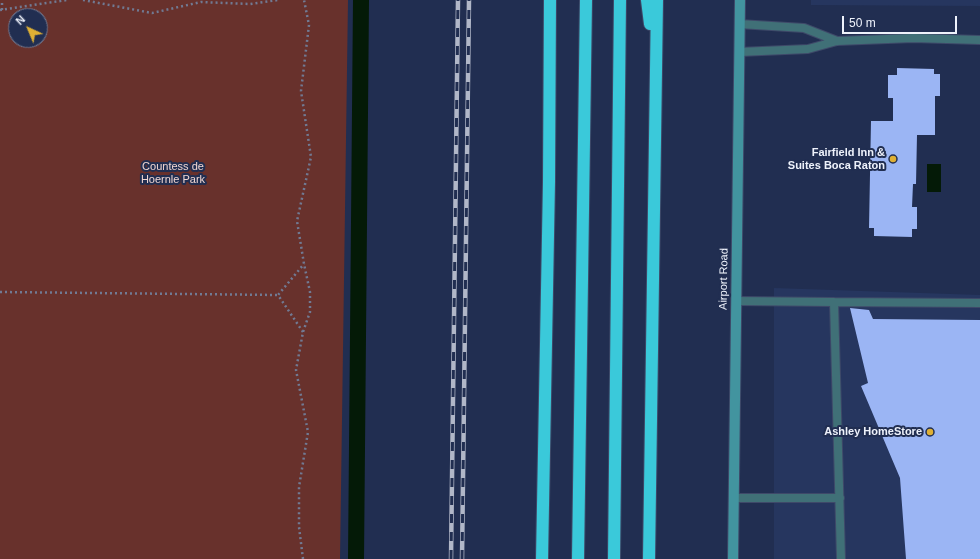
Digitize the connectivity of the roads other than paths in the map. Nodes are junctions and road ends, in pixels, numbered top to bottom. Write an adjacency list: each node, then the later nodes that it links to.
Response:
1 (550, 0): 17 (highway)
2 (586, 0): 18 (highway)
3 (620, 0): 19 (highway)
4 (647, 0): 11 (highway)
5 (657, 0): 11 (highway)
6 (740, 0): 7 (street, Airport Road)
7 (739, 24): 9 (lane); 10 (street, Airport Road)
8 (980, 40): 9 (lane)
9 (837, 41): 10 (lane)
10 (739, 52): 12 (street, Airport Road)
11 (656, 70): 20 (highway)
12 (736, 301): 13 (lane); 15 (street, Airport Road)
13 (834, 302): 14 (lane); 16 (lane)
14 (980, 303)
15 (734, 498): 16 (lane); 21 (street, Airport Road)
16 (840, 498): 22 (lane)
17 (542, 559)
18 (578, 559)
19 (614, 559)
20 (649, 559)
21 (733, 559)
22 (841, 559)

